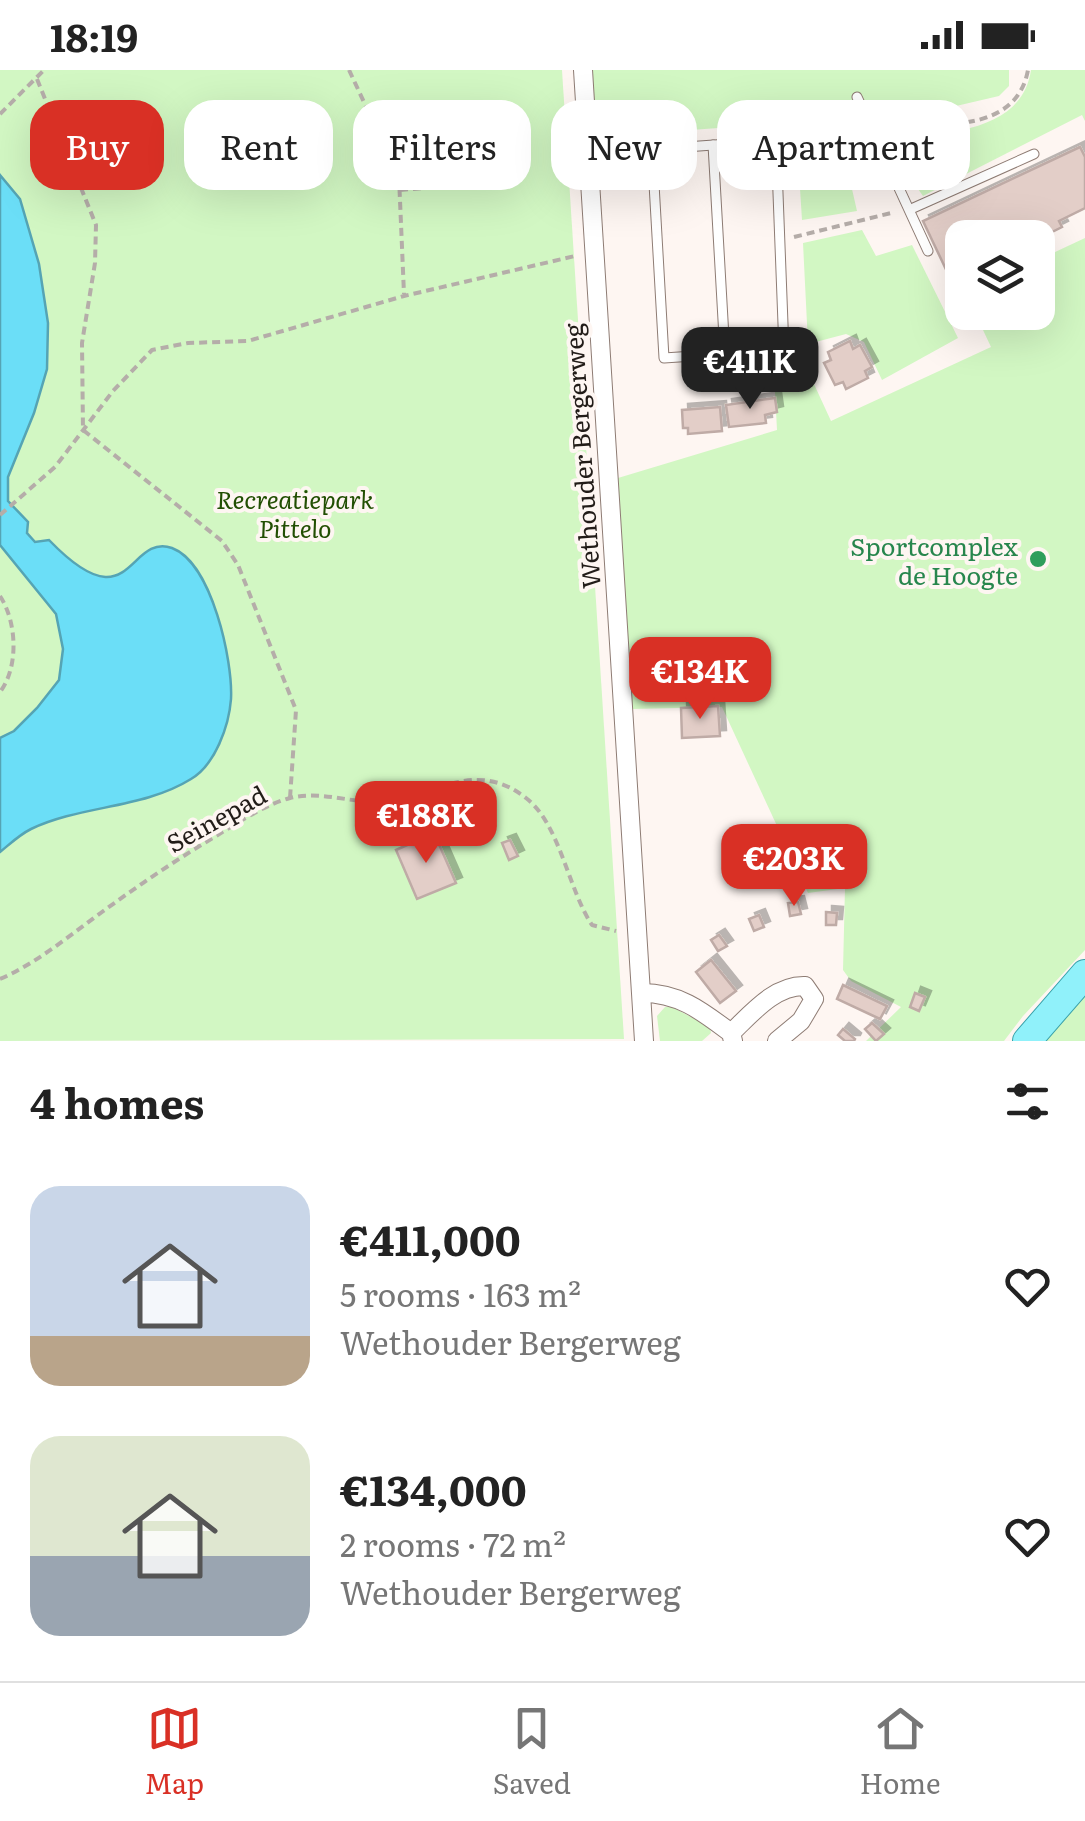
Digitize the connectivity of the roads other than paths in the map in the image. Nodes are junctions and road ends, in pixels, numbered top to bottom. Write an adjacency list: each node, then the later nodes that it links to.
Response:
1 (583, 70): 3 (street, Wethouder Bergerweg)
2 (857, 97): 4 (lane)
3 (586, 100)
4 (858, 100)
5 (712, 144): 6 (lane); 7 (lane); 15 (lane)
6 (717, 144)
7 (697, 145)
8 (1034, 154): 13 (lane)
9 (591, 190): 17 (street, Wethouder Bergerweg)
10 (654, 190): 15 (lane)
11 (778, 190): 15 (lane)
12 (901, 190): 13 (lane)
13 (911, 209): 14 (lane)
14 (928, 251)
15 (725, 354)
16 (1085, 974): 21 (main road)
17 (642, 993): 18 (street); 19 (street, Wethouder Bergerweg)
18 (732, 1037): 20 (street)
19 (644, 1041)
20 (777, 1041)
21 (1028, 1041)

